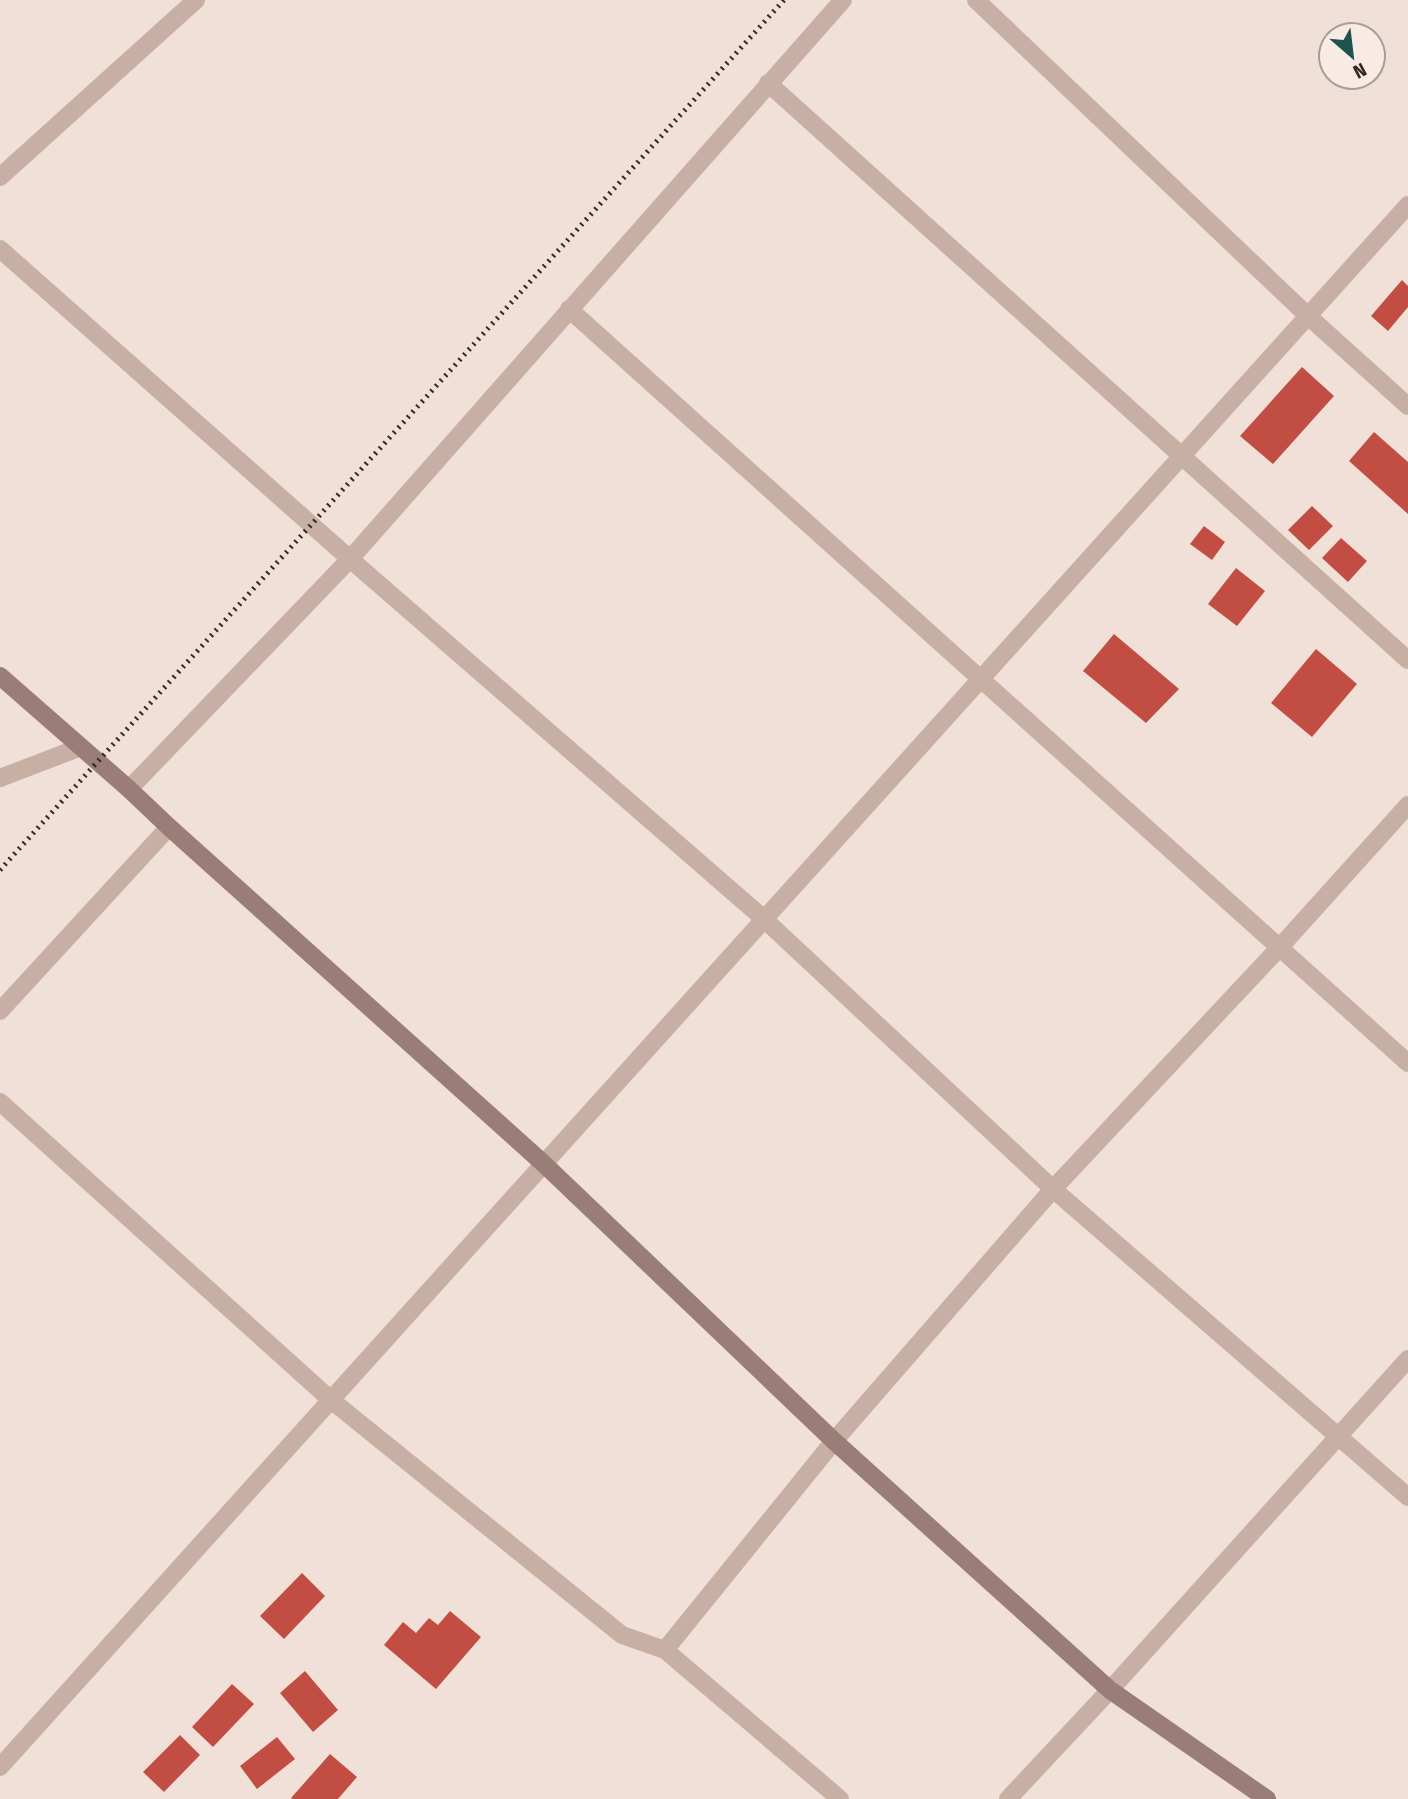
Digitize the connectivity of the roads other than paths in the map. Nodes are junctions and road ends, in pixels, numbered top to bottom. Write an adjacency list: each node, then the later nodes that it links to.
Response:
1 (843, 0): 4 (street)
2 (976, 0): 9 (street)
3 (192, 1): 5 (street)
4 (768, 83): 8 (street); 11 (street)
5 (0, 177)
6 (1408, 205): 9 (street)
7 (0, 248): 12 (street)
8 (569, 309): 12 (street); 15 (street)
9 (1308, 316): 10 (street); 11 (street)
10 (1408, 406)
11 (1183, 455): 13 (street); 15 (street)
12 (350, 559): 18 (street); 21 (street)
13 (1408, 660)
14 (0, 676): 16 (main road)
15 (980, 679): 21 (street); 22 (street)
16 (81, 747): 17 (street); 18 (main road)
17 (0, 778)
18 (129, 789): 20 (main road)
19 (1408, 805): 22 (street)
20 (169, 827): 23 (street); 26 (main road)
21 (764, 919): 26 (street); 27 (street)
22 (1280, 947): 24 (street); 27 (street)
23 (0, 1011)
24 (1408, 1063)
25 (0, 1102): 29 (street)
26 (544, 1164): 29 (street); 31 (main road)
27 (1053, 1189): 30 (street); 31 (street)
28 (1408, 1359): 30 (street)
29 (331, 1400): 33 (street); 35 (street)
30 (1339, 1436): 32 (street); 34 (street)
31 (834, 1441): 33 (street); 34 (main road)
32 (1408, 1497)
33 (665, 1650): 36 (street)
34 (1110, 1690): 37 (street); 38 (main road)
35 (0, 1767)
36 (840, 1799)
37 (1008, 1799)
38 (1267, 1799)

